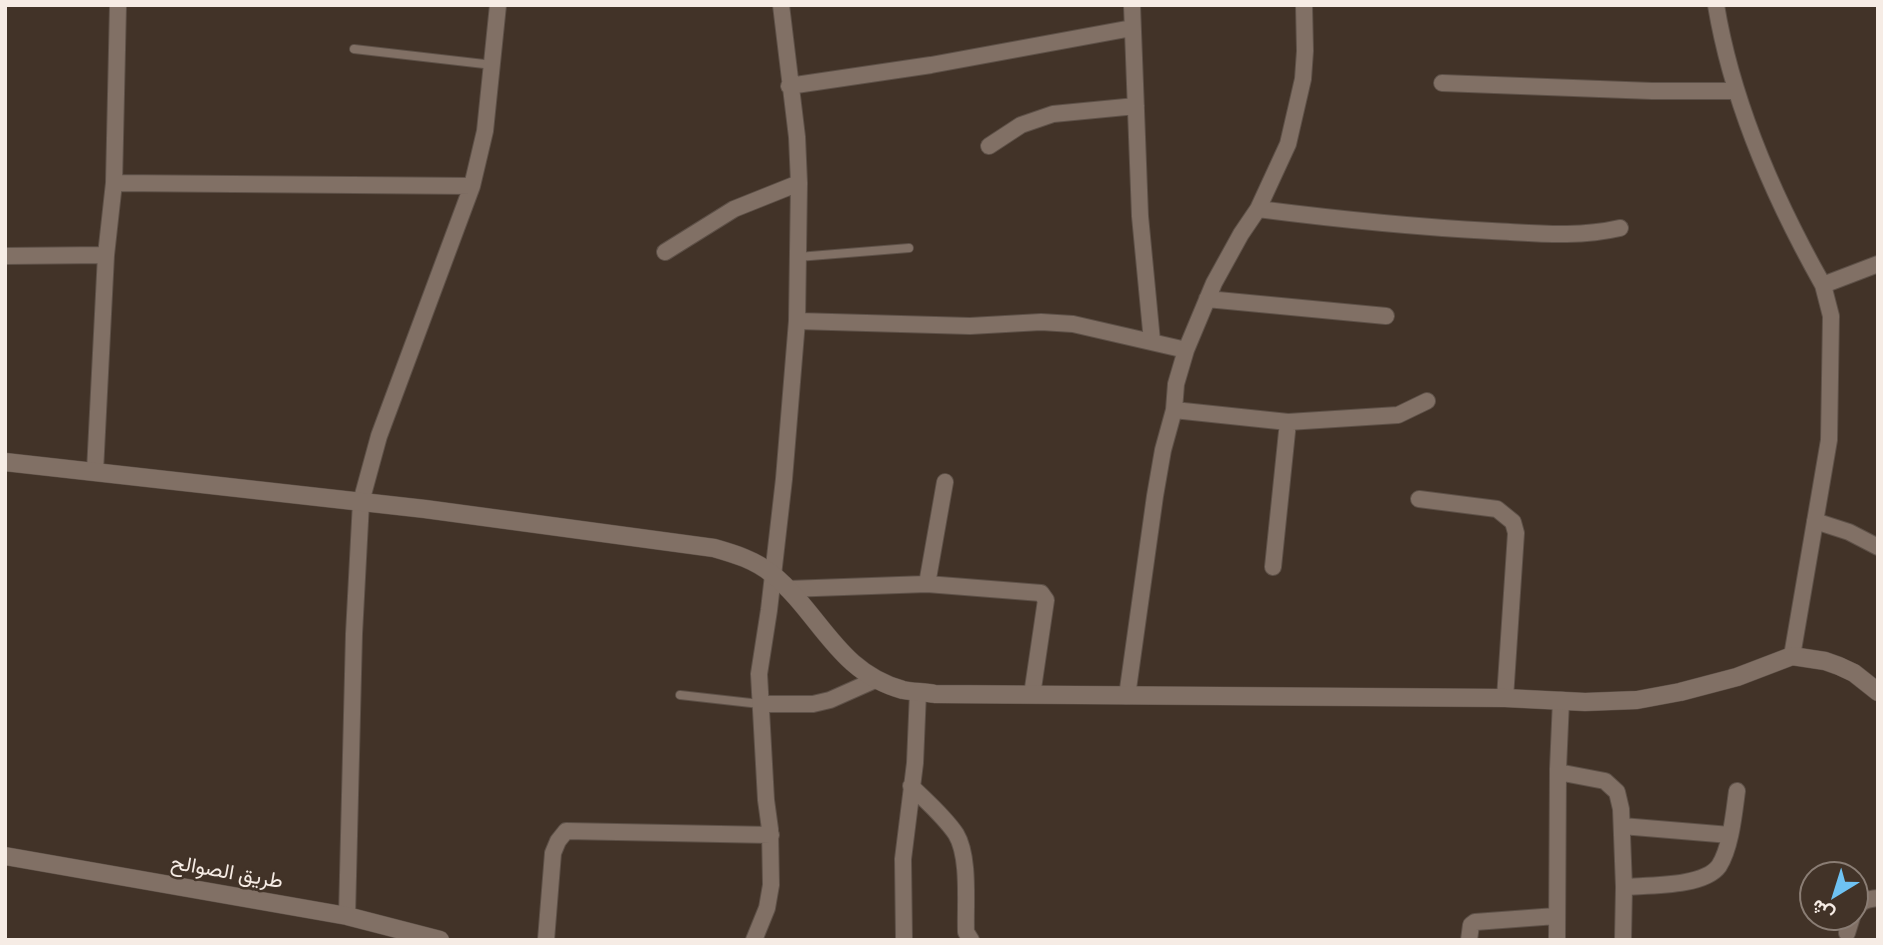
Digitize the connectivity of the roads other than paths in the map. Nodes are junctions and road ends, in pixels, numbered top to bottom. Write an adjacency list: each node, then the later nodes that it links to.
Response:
1 (118, 5): 15 (street)
2 (498, 5): 9 (street)
3 (781, 5): 11 (street)
4 (1132, 5): 7 (street)
5 (1304, 5): 18 (street)
6 (1716, 5): 12 (street)
7 (1132, 28): 11 (street); 13 (street)
8 (354, 49): 9 (lane)
9 (493, 65): 17 (street)
10 (1442, 83): 12 (street)
11 (789, 86): 16 (street)
12 (1736, 91): 26 (street)
13 (1136, 106): 14 (street); 30 (street)
14 (989, 146)
15 (114, 183): 17 (street); 22 (street)
16 (799, 183): 21 (street); 24 (street)
17 (472, 186): 39 (street)
18 (1258, 209): 19 (street); 27 (street)
19 (1620, 228)
20 (909, 248): 24 (lane)
21 (665, 252)
22 (106, 255): 23 (street); 36 (street)
23 (5, 256)
24 (799, 257): 29 (street)
25 (1878, 264): 26 (street)
26 (1824, 285): 40 (street)
27 (1207, 299): 28 (street); 31 (street)
28 (1386, 316)
29 (797, 321): 30 (street); 43 (street)
30 (1152, 341): 31 (street)
31 (1186, 350): 33 (street)
32 (1427, 401): 34 (street)
33 (1174, 410): 34 (street); 52 (street)
34 (1288, 422): 42 (street)
35 (5, 462): 36 (street)
36 (95, 471): 39 (street)
37 (945, 482): 44 (street)
38 (1419, 499): 53 (street)
39 (361, 502): 43 (street); 64 (street)
40 (1815, 521): 41 (street); 46 (street)
41 (1878, 547)
42 (1273, 567)
43 (772, 574): 45 (street); 55 (street)
44 (927, 584): 45 (street); 51 (street)
45 (788, 589): 47 (street)
46 (1792, 656): 49 (street); 54 (street)
47 (875, 680): 48 (street); 55 (street)
48 (918, 692): 51 (street); 57 (street)
49 (1878, 692)
50 (680, 695): 55 (lane)
51 (1032, 695): 52 (street)
52 (1127, 696): 53 (street)
53 (1505, 698): 54 (street)
54 (1561, 700): 56 (street)
55 (762, 704): 60 (street)
56 (1558, 772): 59 (street); 65 (street)
57 (911, 786): 69 (street); 70 (street)
58 (1737, 791): 61 (street)
59 (1622, 826): 61 (street); 63 (street)
60 (771, 835): 67 (street); 68 (street)
61 (1730, 835): 63 (street)
62 (5, 856): 64 (street, طريق الصوالح)
63 (1625, 887): 73 (street)
64 (347, 916): 66 (street, طريق الصوالح)
65 (1556, 916): 71 (street); 72 (street)
66 (440, 940)
67 (546, 940)
68 (754, 940)
69 (904, 940)
70 (971, 940)
71 (1469, 940)
72 (1557, 940)
73 (1623, 940)

